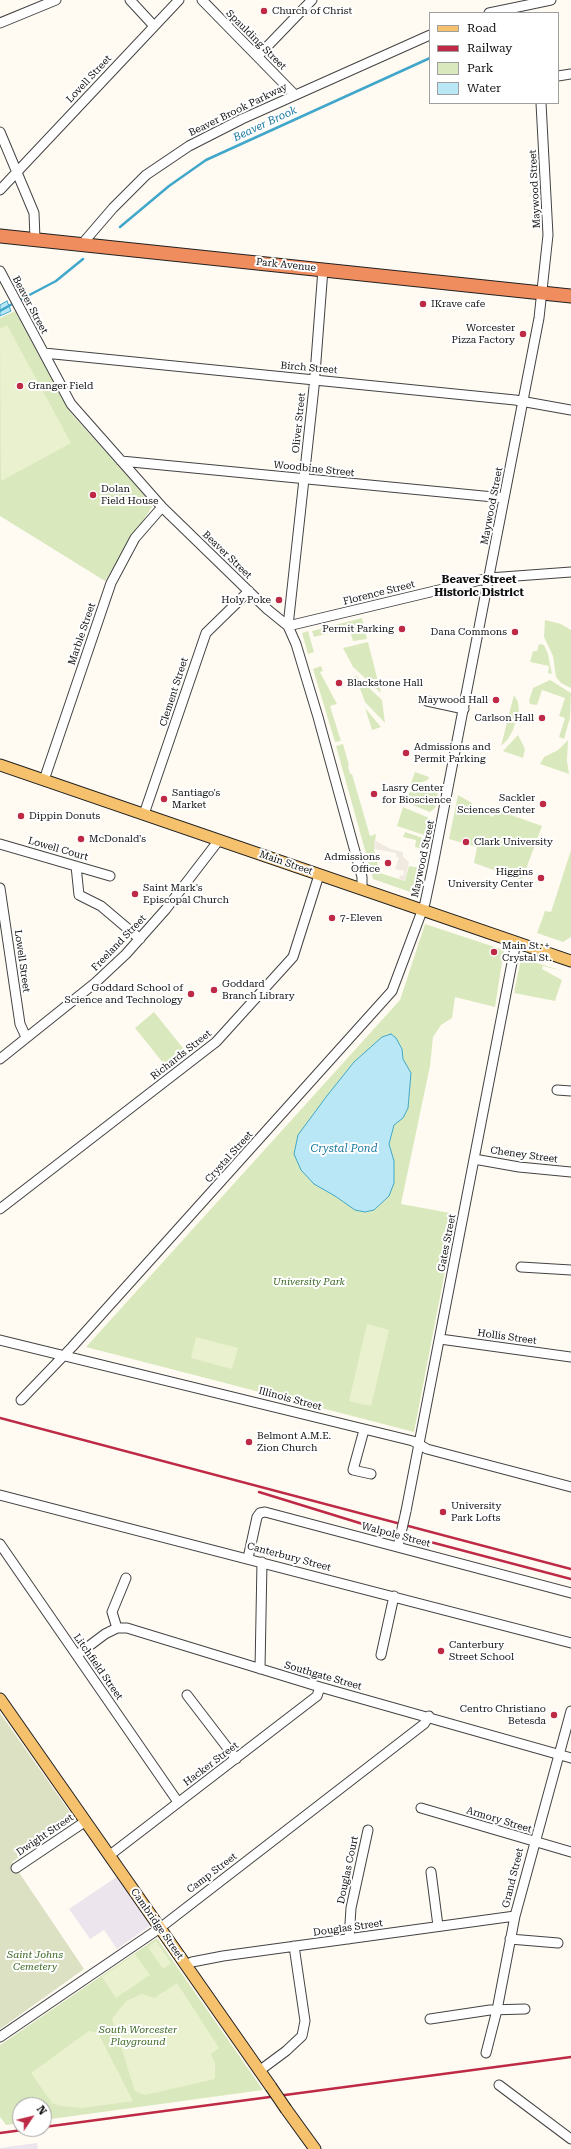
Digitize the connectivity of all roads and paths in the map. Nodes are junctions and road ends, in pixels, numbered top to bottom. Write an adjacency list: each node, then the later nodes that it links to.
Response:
1 (56, 0): 9 (street)
2 (130, 0): 10 (street)
3 (179, 0): 10 (street, Lovell Street)
4 (202, 0): 12 (street, Spaulding Street)
5 (312, 0): 12 (street)
6 (551, 0): 7 (street)
7 (525, 6): 8 (street)
8 (494, 12)
9 (0, 23)
10 (154, 26): 18 (street, Lovell Street)
11 (429, 35): 15 (street, Beaver Brook Parkway)
12 (258, 56): 15 (street, Spaulding Street)
13 (571, 74): 14 (street)
14 (559, 76)
15 (295, 95): 22 (street, Beaver Brook Parkway)
16 (541, 104): 25 (street, Maywood Street)
17 (0, 132): 18 (street)
18 (17, 173): 19 (street, Lovell Street); 21 (street)
19 (0, 190)
20 (0, 236): 21 (highway, Park Avenue)
21 (35, 239): 22 (highway, Park Avenue)
22 (82, 244): 23 (highway, Park Avenue)
23 (324, 269): 25 (highway, Park Avenue); 28 (street, Oliver Street)
24 (0, 271): 27 (street, Beaver Street)
25 (542, 293): 26 (highway, Park Avenue); 29 (street, Maywood Street)
26 (571, 296)
27 (44, 353): 28 (street, Birch Street); 31 (street, Beaver Street)
28 (314, 379): 29 (street, Birch Street); 32 (street, Oliver Street)
29 (523, 401): 30 (street, Birch Street); 33 (street, Maywood Street)
30 (571, 410)
31 (121, 461): 32 (street, Woodbine Street); 34 (street, Beaver Street)
32 (304, 479): 33 (street, Woodbine Street); 38 (street, Oliver Street)
33 (504, 498): 36 (street, Maywood Street)
34 (162, 507): 37 (street, Beaver Street); 42 (street, Marble Street)
35 (571, 572): 36 (street, Florence Street)
36 (489, 578): 38 (street, Florence Street); 40 (street, Maywood Street)
37 (249, 591): 38 (street, Beaver Street); 43 (street, Clement Street)
38 (288, 626): 50 (street, Beaver Street)
39 (427, 701): 40 (street)
40 (464, 709): 51 (street, Maywood Street)
41 (0, 765): 42 (main road, Main Street)
42 (44, 780): 43 (main road, Main Street)
43 (144, 814): 44 (main road, Main Street)
44 (219, 840): 47 (main road, Main Street); 52 (street, Freeland Street)
45 (0, 844): 46 (street, Lowell Court)
46 (76, 866): 48 (street, Lowell Court); 52 (street)
47 (320, 875): 50 (main road, Main Street); 61 (street, Richards Street)
48 (110, 876)
49 (0, 888): 55 (street, Lowell Street)
50 (362, 889): 51 (main road, Main Street)
51 (422, 910): 53 (main road, Main Street); 66 (street, Crystal Street)
52 (140, 939): 55 (street, Freeland Street)
53 (516, 942): 54 (main road, Main Street); 59 (street, Gates Street)
54 (571, 961)
55 (26, 1036): 56 (street, Freeland Street)
56 (0, 1059)
57 (557, 1090): 58 (street)
58 (571, 1091)
59 (474, 1159): 60 (street, Cheney Street); 64 (street, Gates Street)
60 (571, 1172)
61 (0, 1208)
62 (521, 1267): 63 (street)
63 (571, 1270)
64 (440, 1339): 67 (street, Hollis Street); 70 (street, Gates Street)
65 (0, 1340): 66 (street, Illinois Street)
66 (64, 1355): 68 (street, Crystal Street); 69 (street, Illinois Street)
67 (571, 1357)
68 (21, 1400)
69 (364, 1430): 70 (street, Illinois Street); 71 (street)
70 (420, 1445): 72 (street, Illinois Street); 75 (street, Gates Street, bridge)
71 (371, 1474)
72 (571, 1487)
73 (0, 1495): 76 (street, Canterbury Street)
74 (0, 1544): 83 (street, Litchfield Street)
75 (399, 1545): 76 (street, Walpole Street); 79 (street, Walpole Street)
76 (248, 1558): 77 (street, Canterbury Street)
77 (262, 1562): 80 (street, Canterbury Street); 85 (street)
78 (126, 1578): 81 (street)
79 (571, 1593)
80 (394, 1596): 82 (street, Canterbury Street); 84 (street)
81 (117, 1628): 83 (street); 85 (street, Southgate Street)
82 (571, 1643)
83 (77, 1655): 94 (street, Litchfield Street)
84 (381, 1655)
85 (260, 1669): 86 (street, Southgate Street)
86 (320, 1687): 90 (street, Southgate Street); 93 (street, Hacker Street)
87 (187, 1695): 93 (street)
88 (0, 1700): 96 (main road, Cambridge Street)
89 (571, 1711): 91 (street, Grand Street)
90 (429, 1716): 91 (street, Southgate Street); 105 (street, Camp Street)
91 (558, 1754): 92 (street, Southgate Street); 98 (street, Grand Street)
92 (571, 1758)
93 (236, 1759): 94 (street, Hacker Street)
94 (178, 1802): 100 (street, Hacker Street)
95 (421, 1808): 98 (street, Armory Street)
96 (86, 1821): 100 (main road, Cambridge Street); 101 (street, Dwight Street)
97 (368, 1830): 106 (street, Douglas Court)
98 (533, 1842): 99 (street, Armory Street); 103 (street, Grand Street)
99 (571, 1852)
100 (110, 1855): 105 (main road, Cambridge Street)
101 (16, 1868)
102 (431, 1872): 104 (street)
103 (515, 1916): 104 (street, Douglas Street); 107 (street, Grand Street)
104 (438, 1926): 106 (street, Douglas Street)
105 (160, 1928): 110 (main road, Cambridge Street); 114 (street, Camp Street)
106 (349, 1939): 109 (street, Douglas Street)
107 (510, 1940): 108 (street); 112 (street, Grand Street)
108 (558, 1943)
109 (294, 1946): 110 (street, Douglas Street); 116 (street)
110 (186, 1965): 116 (main road, Cambridge Street)
111 (525, 2009): 112 (street)
112 (497, 2010): 113 (street); 115 (street, Grand Street)
113 (430, 2019)
114 (0, 2037)
115 (486, 2053)
116 (259, 2070): 119 (main road, Cambridge Street, bridge)
117 (499, 2085): 118 (street)
118 (571, 2139)
119 (315, 2149)

